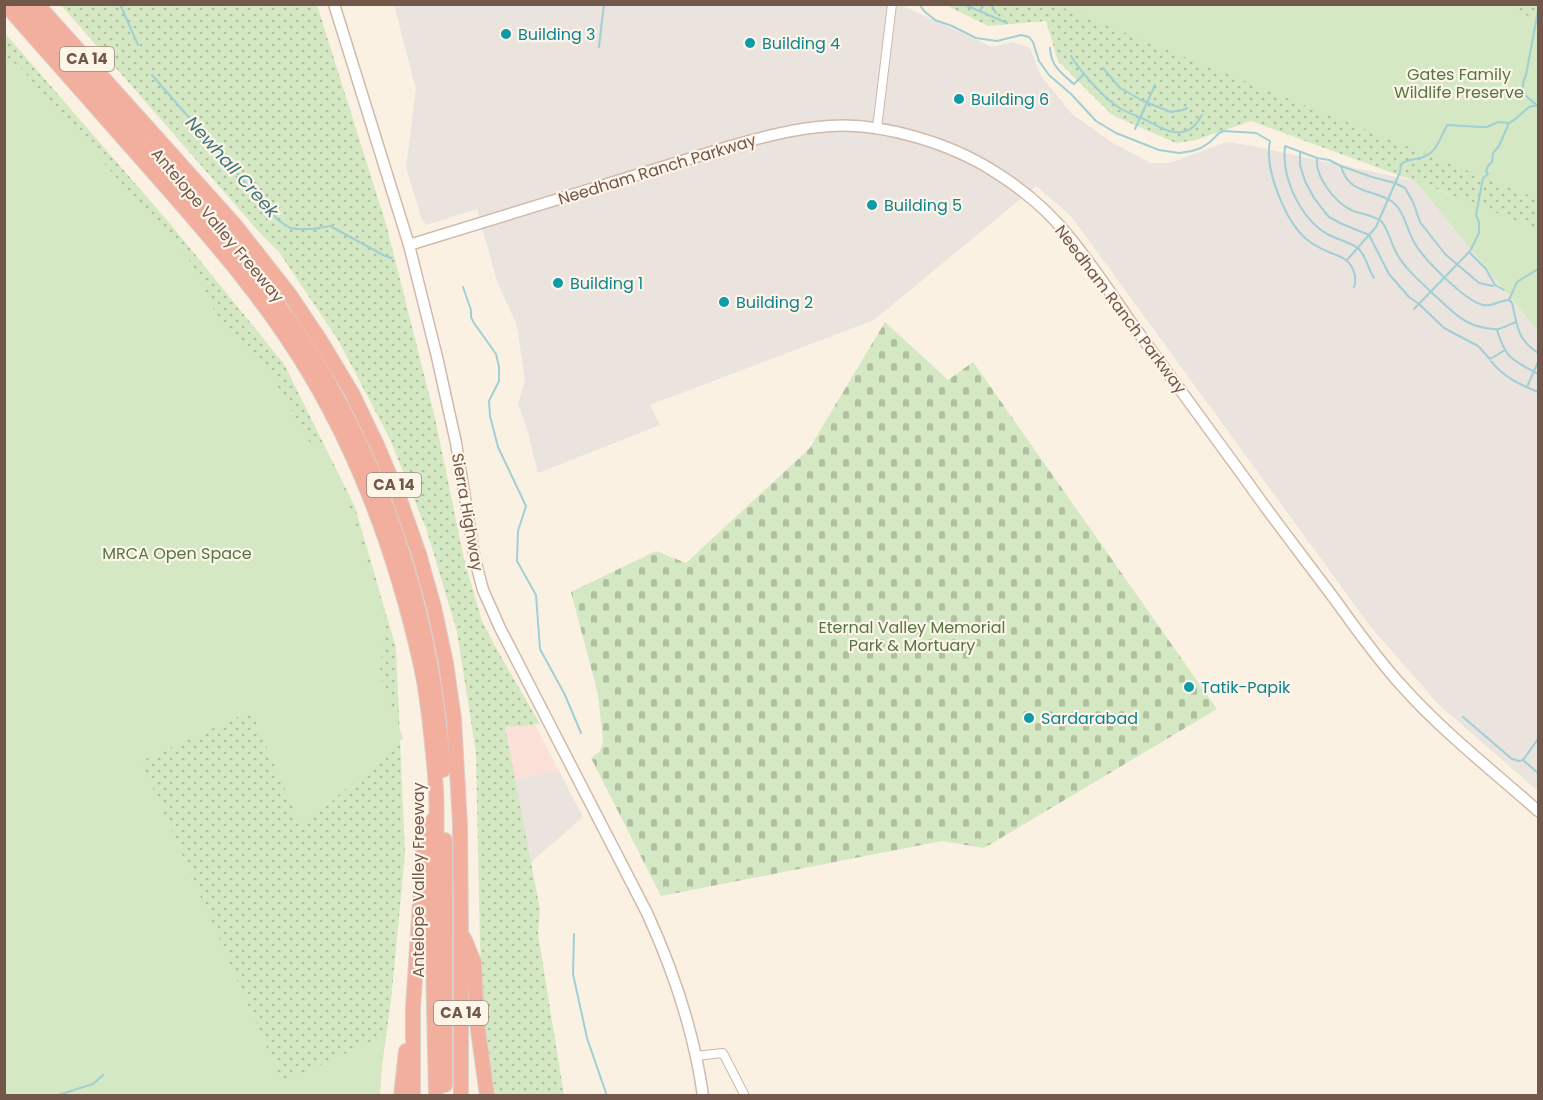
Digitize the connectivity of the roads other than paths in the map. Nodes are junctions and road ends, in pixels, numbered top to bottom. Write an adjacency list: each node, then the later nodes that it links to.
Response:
1 (5, 4): 9 (highway, Antelope Valley Freeway / CA 14)
2 (22, 4): 17 (highway)
3 (37, 4): 6 (highway, Antelope Valley Freeway / CA 14)
4 (334, 4): 8 (street, Sierra Highway)
5 (892, 4): 7 (street)
6 (136, 115): 11 (highway, Antelope Valley Freeway / CA 14); 18 (highway)
7 (877, 128): 8 (street, Needham Ranch Parkway); 10 (street, Needham Ranch Parkway)
8 (409, 245): 13 (street, Sierra Highway)
9 (437, 809): 12 (highway); 16 (highway, Antelope Valley Freeway / CA 14)
10 (1539, 811)
11 (461, 931): 19 (highway, Antelope Valley Freeway / CA 14); 20 (highway)
12 (413, 1008): 14 (highway); 15 (highway)
13 (696, 1056): 21 (street, Sierra Highway); 22 (street)
14 (401, 1095)
15 (413, 1095)
16 (436, 1095)
17 (445, 1095)
18 (452, 1095)
19 (460, 1095)
20 (487, 1095)
21 (703, 1095)
22 (745, 1095)

